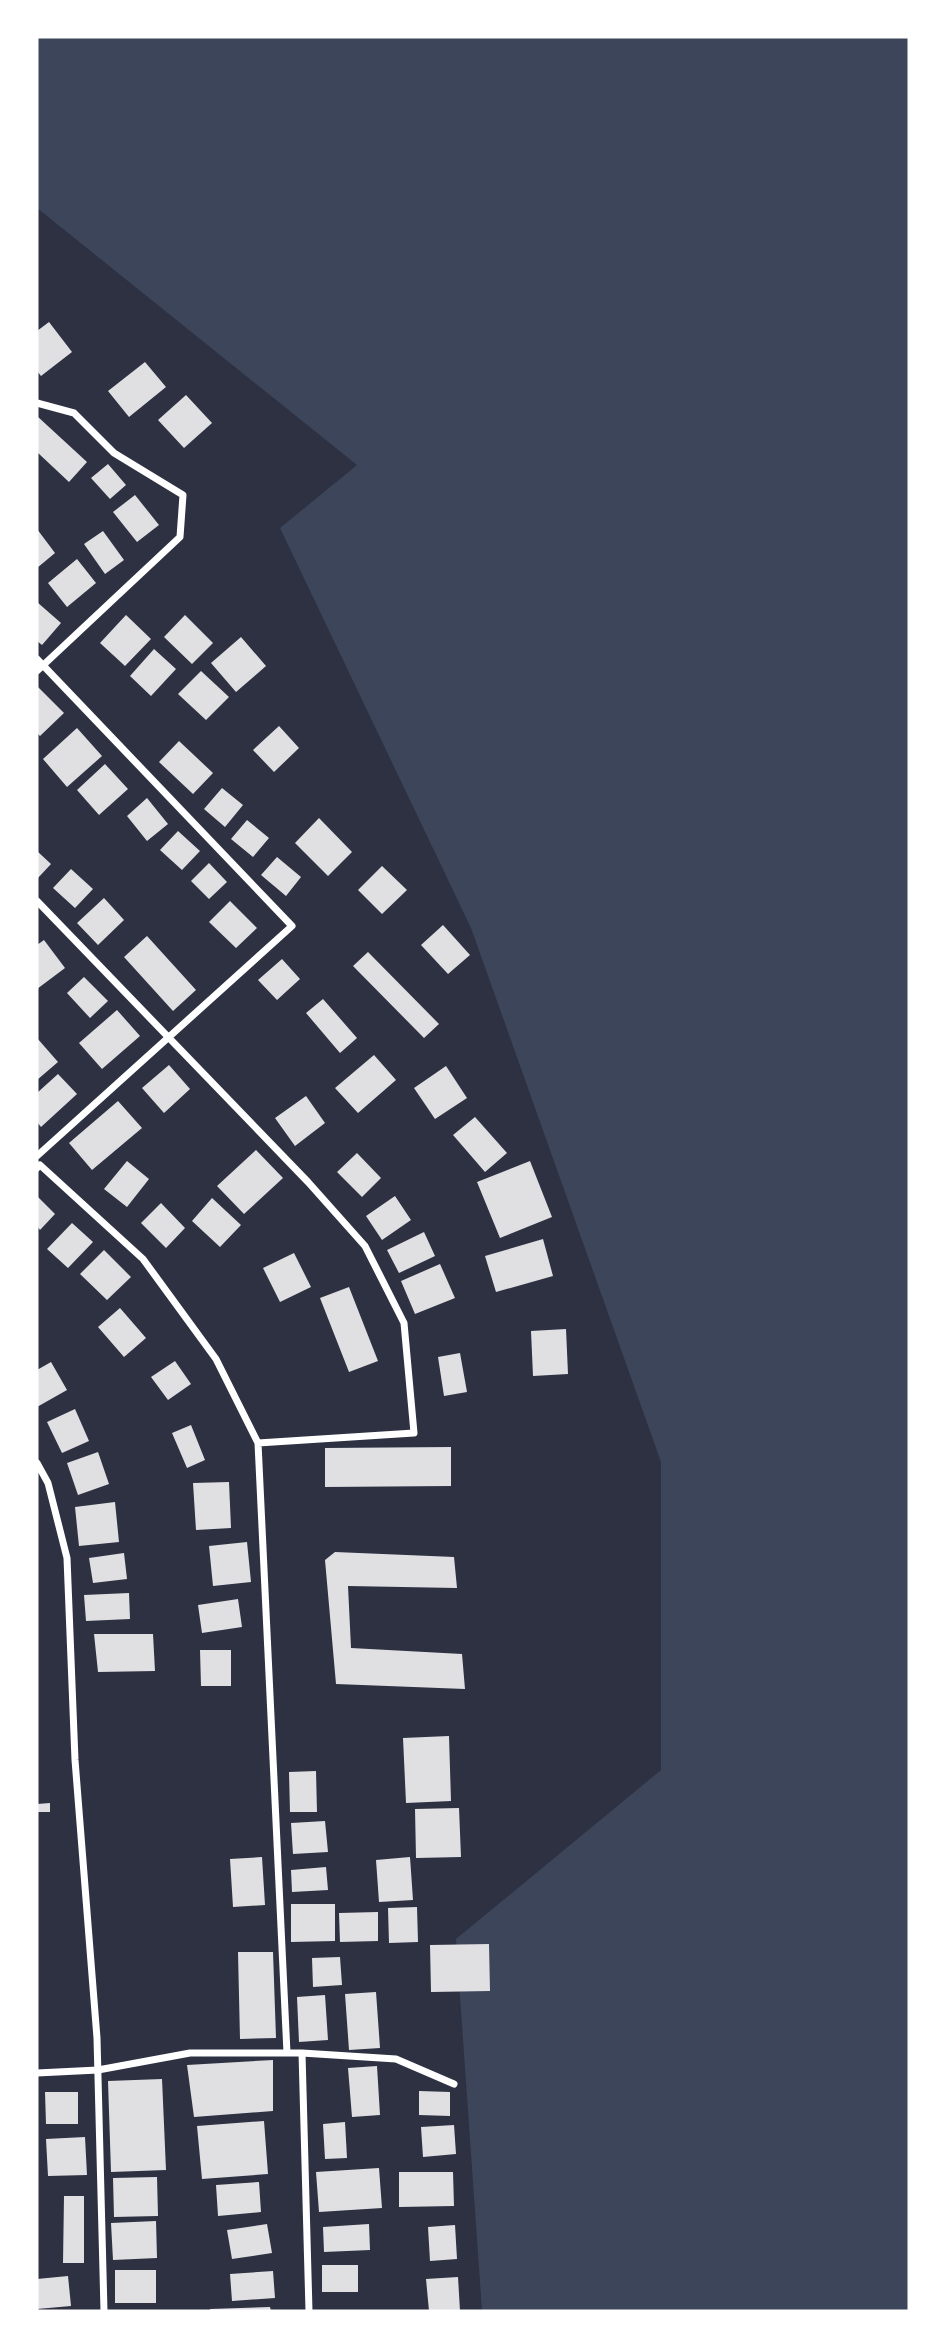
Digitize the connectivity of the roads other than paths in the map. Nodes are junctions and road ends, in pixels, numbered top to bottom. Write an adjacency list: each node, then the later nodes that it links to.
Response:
1 (37, 402): 2 (street)
2 (39, 665): 4 (street)
3 (37, 901): 4 (street)
4 (169, 1036): 5 (street); 6 (street)
5 (38, 1162): 6 (street)
6 (258, 1443): 8 (street)
7 (37, 1463): 10 (street)
8 (287, 2053): 9 (street); 10 (street)
9 (302, 2053): 12 (street); 14 (street)
10 (97, 2070): 11 (street); 13 (street)
11 (37, 2073)
12 (454, 2084)
13 (104, 2311)
14 (309, 2311)

